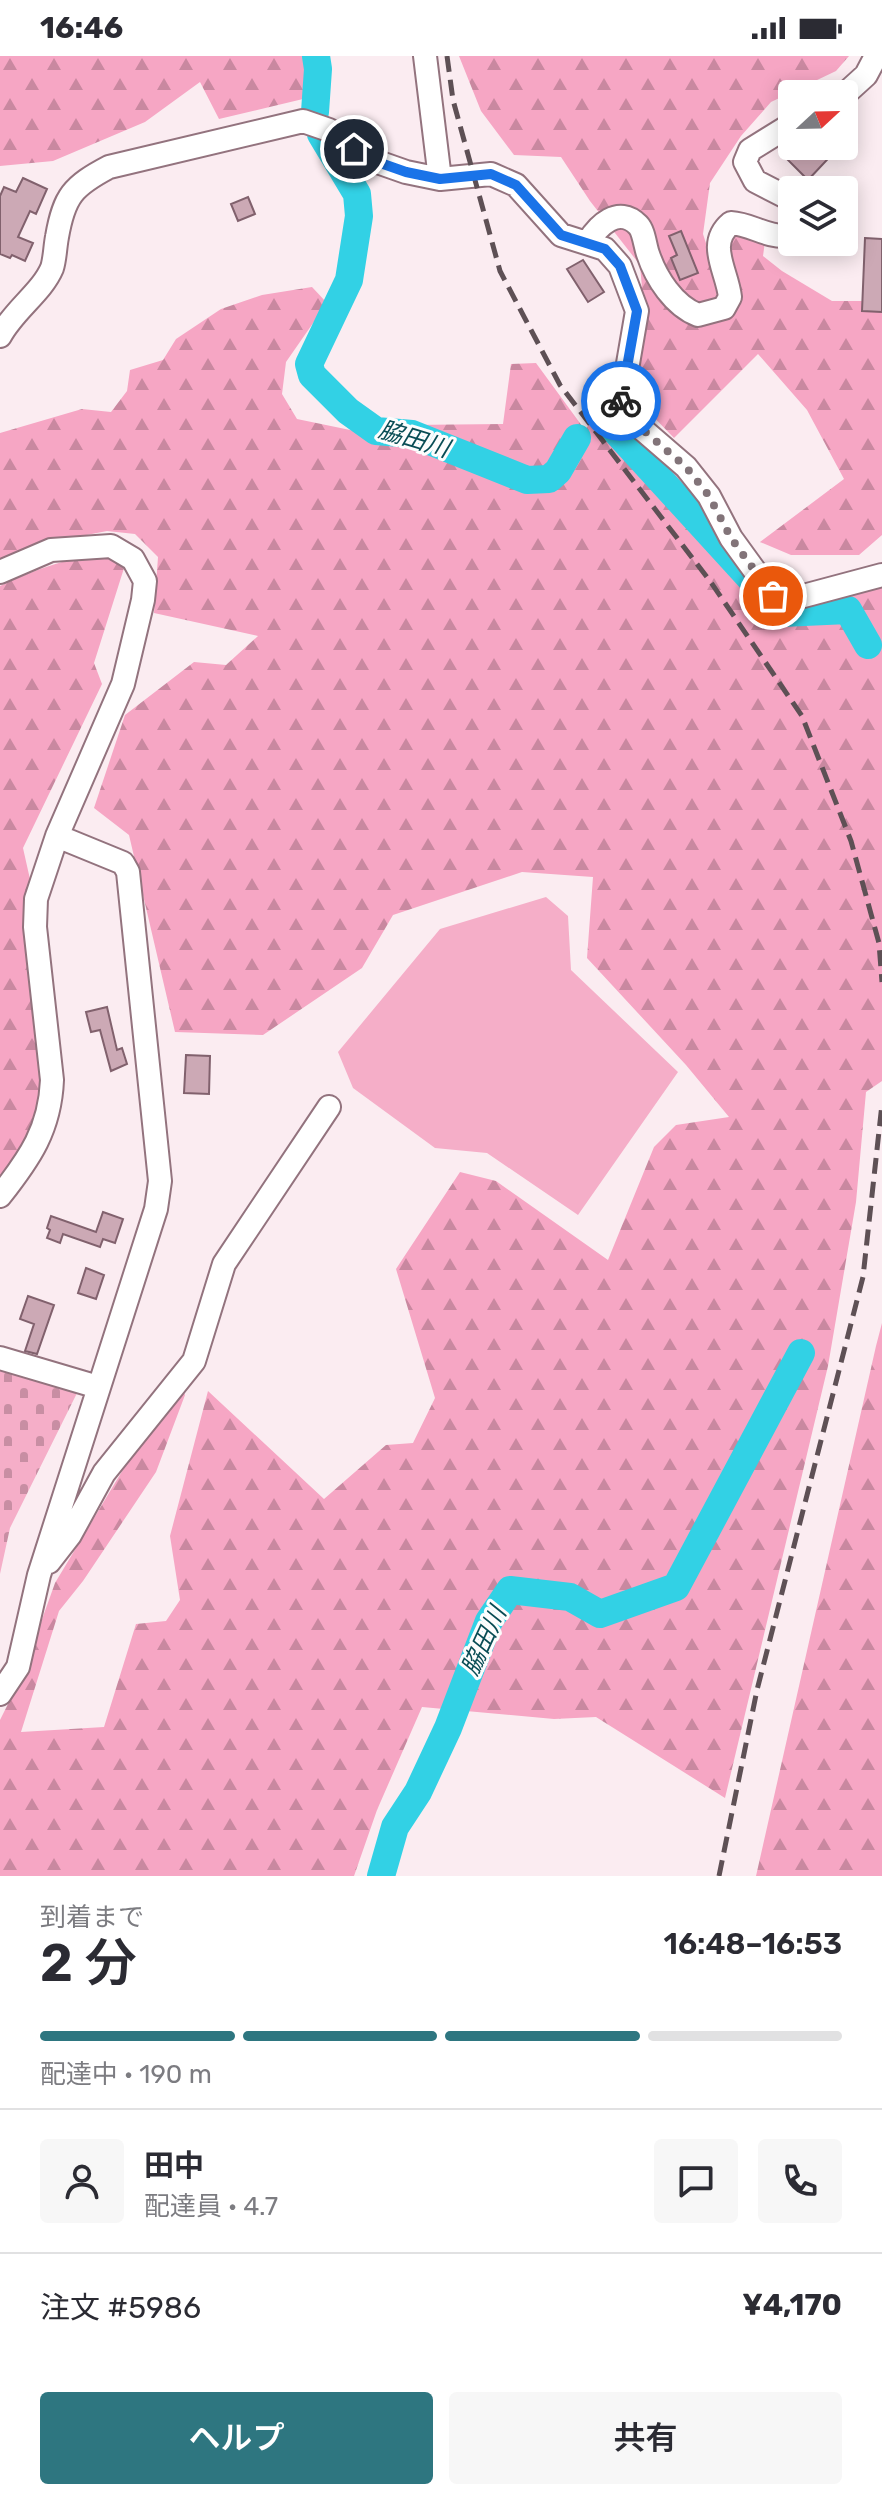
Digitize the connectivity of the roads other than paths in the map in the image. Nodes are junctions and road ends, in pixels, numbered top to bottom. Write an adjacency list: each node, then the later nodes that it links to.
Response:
1 (425, 56): 5 (street)
2 (876, 56): 3 (street)
3 (858, 82)
4 (778, 133): 6 (street)
5 (440, 179): 8 (street); 9 (street)
6 (778, 193)
7 (778, 237): 8 (street)
8 (588, 242): 11 (street)
9 (0, 336)
10 (0, 572): 12 (street)
11 (882, 575)
12 (57, 836): 14 (street); 16 (street)
13 (329, 1107): 17 (street)
14 (0, 1196)
15 (0, 1358): 16 (street)
16 (98, 1387): 17 (street)
17 (39, 1575): 18 (street)
18 (0, 1694)

